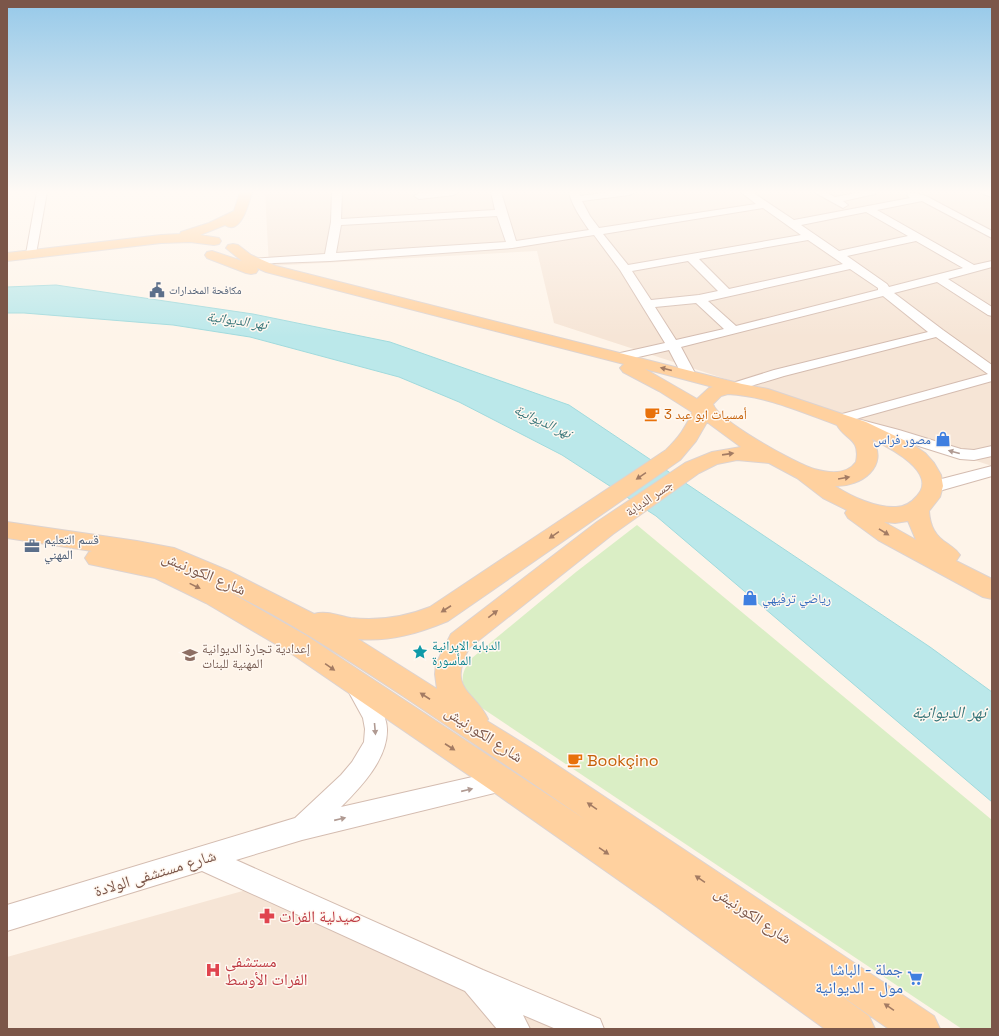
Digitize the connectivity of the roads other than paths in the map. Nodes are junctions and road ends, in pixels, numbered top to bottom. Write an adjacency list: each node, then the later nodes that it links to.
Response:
1 (33, 240): 17 (street)
2 (151, 240): 16 (main road)
3 (201, 240): 15 (main road)
4 (217, 240): 15 (main road)
5 (237, 240): 15 (main road); 22 (main road)
6 (333, 240): 20 (street)
7 (510, 240): 14 (street)
8 (543, 240): 14 (street)
9 (604, 240): 25 (street)
10 (787, 240): 21 (street)
11 (817, 240): 18 (street)
12 (903, 240): 18 (street)
13 (924, 240): 26 (street)
14 (512, 245): 20 (street)
15 (211, 247): 16 (main road); 38 (main road)
16 (75, 249): 17 (main road)
17 (30, 254): 19 (main road)
18 (837, 255): 23 (street)
19 (7, 257)
20 (330, 258): 22 (street)
21 (691, 258): 25 (street); 29 (street)
22 (252, 262): 36 (main road)
23 (852, 265): 28 (street); 29 (street)
24 (991, 265): 26 (street)
25 (625, 269): 31 (street)
26 (973, 269): 27 (street)
27 (939, 278): 28 (street); 32 (street)
28 (885, 292): 33 (street); 34 (street)
29 (727, 293): 30 (street)
30 (699, 299): 31 (street); 33 (street)
31 (647, 304): 35 (street)
32 (992, 312)
33 (733, 331): 35 (street)
34 (938, 333): 37 (street); 41 (street)
35 (673, 345): 36 (street); 39 (street)
36 (621, 357): 39 (main road, one-way to 36)
37 (992, 371)
38 (638, 372): 42 (main road); 44 (main road)
39 (689, 375): 41 (main road)
40 (992, 377): 43 (street)
41 (735, 388): 42 (main road); 43 (main road)
42 (706, 410): 44 (main road, جسر الدبابة); 46 (main road)
43 (846, 422): 45 (street, one-way to 43); 46 (main road, one-way to 43); 48 (main road)
44 (690, 438): 55 (main road, جسر الدبابة, one-way to 55)
45 (992, 450)
46 (798, 470): 49 (main road); 57 (main road, جسر الدبابة, one-way to 46)
47 (992, 471): 48 (street)
48 (932, 487): 50 (main road)
49 (830, 492): 50 (main road); 54 (main road, one-way to 54)
50 (918, 509): 53 (main road)
51 (7, 530): 55 (main road, شارع الكورنيش)
52 (7, 545): 56 (main road, شارع الكورنيش, one-way to 56)
53 (992, 578)
54 (992, 590)
55 (294, 615): 57 (main road, شارع الكورنيش, one-way to 55)
56 (353, 682): 58 (main road, شارع الكورنيش, one-way to 58); 59 (street, شارع مستشفى الولادة, one-way to 59)
57 (496, 742): 61 (main road, شارع الكورنيش, one-way to 57)
58 (503, 782): 59 (street, شارع مستشفى الولادة, one-way to 58); 62 (main road, شارع الكورنيش, one-way to 62)
59 (302, 828): 60 (street, شارع مستشفى الولادة)
60 (202, 858): 63 (street, شارع مستشفى الولادة); 64 (street)
61 (679, 864): 62 (main road); 68 (main road, شارع الكورنيش, one-way to 61)
62 (669, 895): 67 (main road, شارع الكورنيش)
63 (7, 918)
64 (473, 980): 65 (street); 66 (street)
65 (516, 1029)
66 (590, 1029)
67 (856, 1029)
68 (921, 1029)

